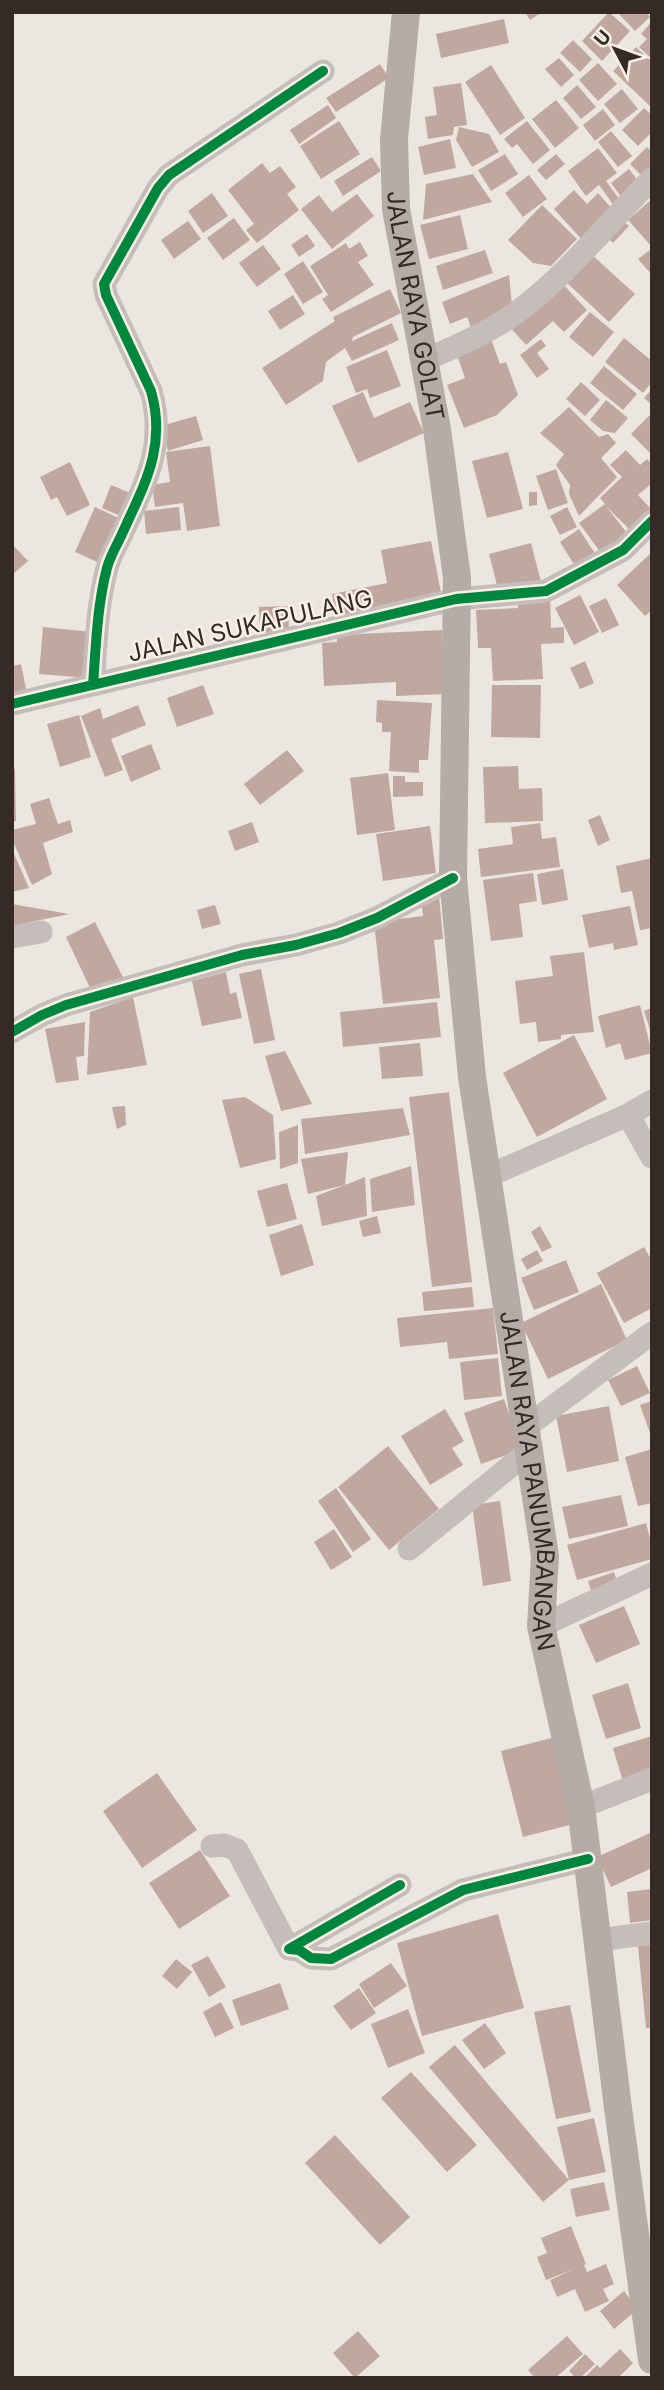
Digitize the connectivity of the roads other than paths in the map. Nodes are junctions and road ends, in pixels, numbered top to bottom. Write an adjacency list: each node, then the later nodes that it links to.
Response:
1 (406, 12): 4 (main road, JALAN RAYA GOLAT)
2 (323, 71): 7 (street)
3 (652, 179): 4 (street)
4 (425, 360): 6 (main road, JALAN RAYA GOLAT)
5 (652, 521): 6 (street, JALAN SUKAPULANG)
6 (456, 599): 7 (street, JALAN SUKAPULANG); 9 (main road, JALAN RAYA PANUMBANGAN)
7 (93, 685): 8 (street, JALAN SUKAPULANG)
8 (12, 704)
9 (453, 878): 12 (street); 16 (main road, JALAN RAYA PANUMBANGAN)
10 (41, 932): 11 (street)
11 (12, 937)
12 (12, 1032)
13 (652, 1101): 14 (street)
14 (628, 1115): 15 (street); 16 (street)
15 (652, 1157)
16 (488, 1176): 18 (main road, JALAN RAYA PANUMBANGAN)
17 (652, 1333): 18 (street)
18 (528, 1439): 19 (street); 21 (main road, JALAN RAYA PANUMBANGAN)
19 (410, 1549)
20 (652, 1574): 21 (street)
21 (541, 1626): 23 (main road, JALAN RAYA PANUMBANGAN)
22 (652, 1779): 23 (street)
23 (581, 1807): 25 (main road, JALAN RAYA PANUMBANGAN)
24 (212, 1846): 29 (street)
25 (588, 1859): 28 (main road, JALAN RAYA PANUMBANGAN); 29 (street)
26 (400, 1885): 29 (street)
27 (652, 1933): 28 (street)
28 (598, 1940): 30 (main road, JALAN RAYA PANUMBANGAN)
29 (289, 1949)
30 (643, 2227): 31 (main road, JALAN RAYA PANUMBANGAN)
31 (652, 2360)

